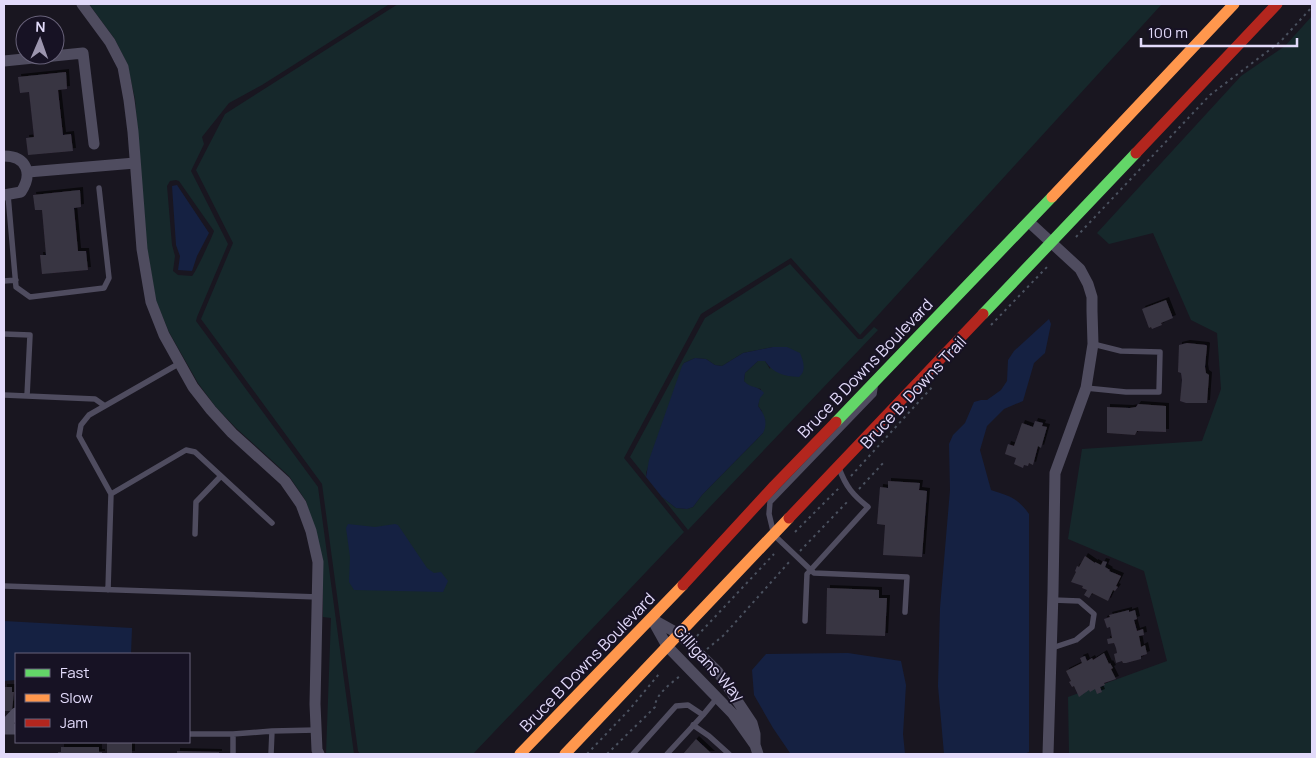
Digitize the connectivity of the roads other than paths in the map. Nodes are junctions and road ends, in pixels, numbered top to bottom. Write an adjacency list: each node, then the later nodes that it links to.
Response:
1 (82, 4): 7 (street)
2 (1234, 4): 11 (main road, Bruce B Downs Boulevard)
3 (1277, 4): 12 (main road)
4 (4, 61): 5 (street)
5 (94, 144)
6 (4, 152): 8 (street)
7 (135, 163): 8 (street); 17 (street)
8 (28, 172): 10 (street)
9 (99, 188): 13 (lane)
10 (6, 195): 13 (lane)
11 (1029, 222): 12 (street); 18 (main road, Bruce B Downs Boulevard)
12 (1052, 242): 16 (street); 23 (main road)
13 (16, 280): 14 (lane)
14 (4, 282)
15 (4, 334): 21 (lane)
16 (1093, 344): 19 (street); 19 (lane)
17 (180, 363): 22 (lane); 32 (street)
18 (875, 381): 28 (lane); 35 (main road, Bruce B Downs Boulevard)
19 (1086, 388): 33 (street)
20 (4, 395): 21 (lane)
21 (27, 396): 22 (lane)
22 (105, 406): 25 (lane)
23 (839, 468): 28 (main road); 29 (lane)
24 (221, 476): 25 (lane); 26 (lane); 27 (lane)
25 (111, 494): 31 (lane)
26 (272, 523)
27 (195, 534)
28 (774, 535): 29 (lane); 37 (main road)
29 (810, 570): 34 (lane); 36 (lane)
30 (4, 586): 31 (lane)
31 (108, 590): 32 (lane)
32 (318, 597): 45 (street)
33 (1053, 600): 39 (street); 39 (lane)
34 (905, 612)
35 (652, 619): 37 (street, Gilligans Way); 38 (street, Gilligans Way); 53 (main road, Bruce B Downs Boulevard)
36 (805, 621)
37 (680, 634): 38 (main road); 49 (street, Gilligans Way)
38 (667, 646): 40 (street, Gilligans Way); 54 (main road)
39 (1052, 648): 58 (street)
40 (717, 698): 42 (lane); 49 (street, Gilligans Way)
41 (15, 714): 44 (street)
42 (702, 715): 43 (lane); 55 (lane)
43 (693, 725): 56 (lane); 57 (lane)
44 (4, 727)
45 (316, 730): 46 (lane); 50 (street)
46 (272, 731): 48 (lane); 52 (lane)
47 (190, 734): 48 (lane)
48 (233, 734): 51 (lane)
49 (756, 750)
50 (318, 753)
51 (233, 754)
52 (271, 754)
53 (520, 754)
54 (565, 754)
55 (633, 754)
56 (667, 754)
57 (729, 754)
58 (1048, 754)

